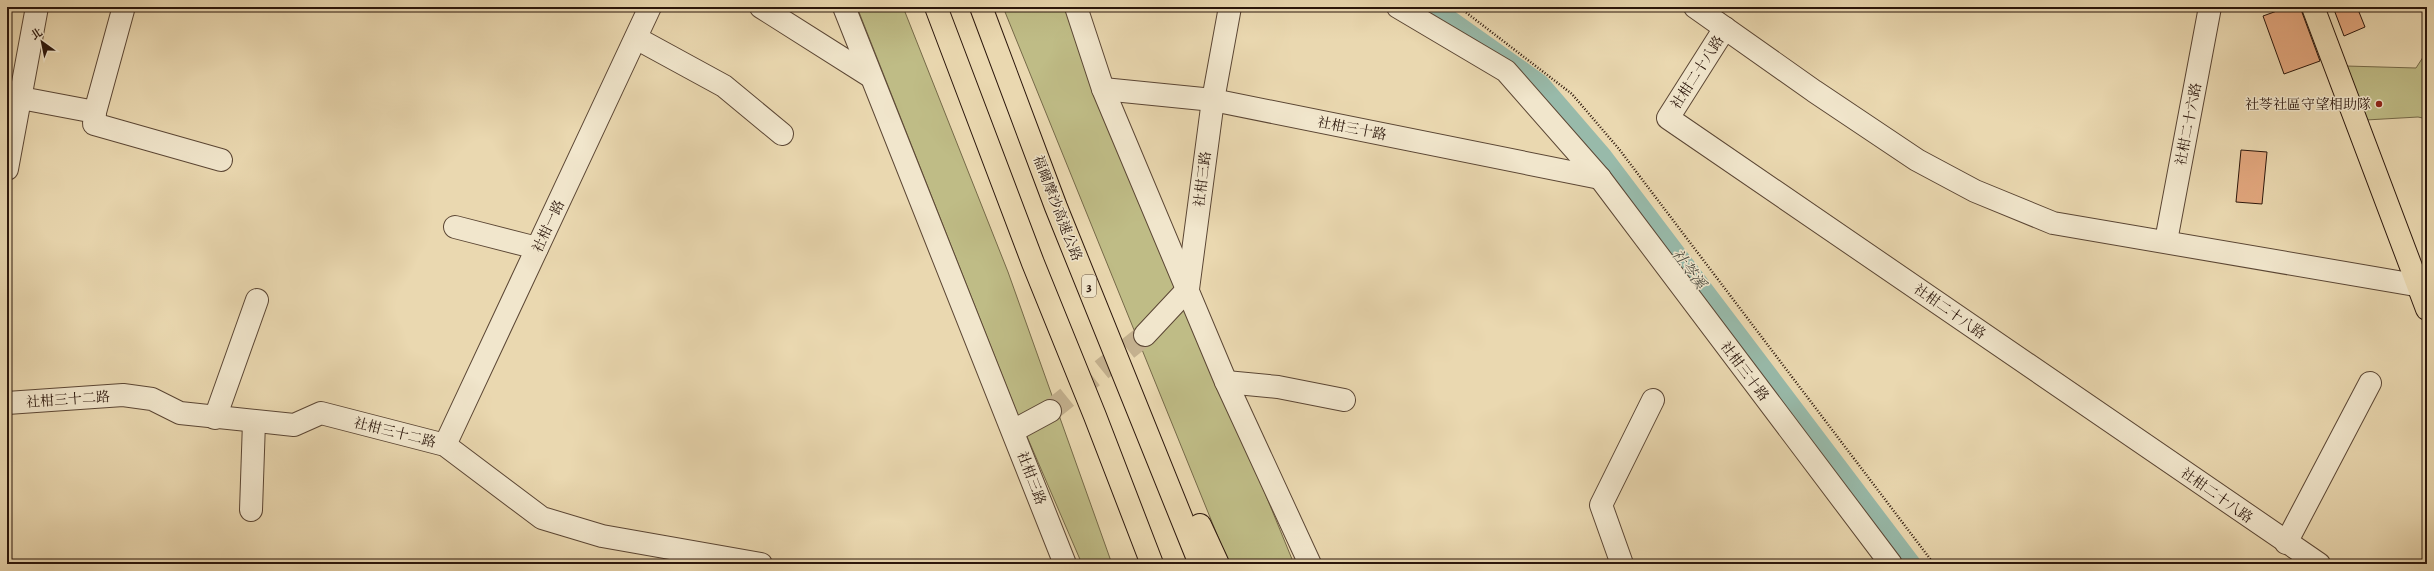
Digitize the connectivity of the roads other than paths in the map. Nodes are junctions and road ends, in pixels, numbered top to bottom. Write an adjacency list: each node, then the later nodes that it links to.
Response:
1 (37, 7): 18 (street)
2 (650, 7): 15 (street, 社柑一路)
3 (761, 7): 16 (street)
4 (844, 7): 16 (street, 社柑三路)
5 (936, 7): 40 (main road)
6 (981, 7): 28 (main road, 福爾摩沙高速公路 / 3)
7 (1076, 7): 17 (street)
8 (1230, 7): 19 (street, 社柑三路)
9 (1398, 7): 24 (street, 社柑三十路)
10 (1695, 7): 14 (street)
11 (2210, 7): 26 (street, 社柑二十六路)
12 (2313, 7): 29 (main road)
13 (123, 10): 20 (street)
14 (1725, 28): 26 (street); 46 (street, 社柑二十八路)
15 (636, 38): 21 (street); 27 (street, 社柑一路)
16 (870, 76): 43 (street, 社柑三路)
17 (1103, 89): 19 (street, 社柑三十路); 30 (street)
18 (20, 98): 20 (street); 23 (street)
19 (1213, 100): 24 (street, 社柑三十路); 30 (street, 社柑三路)
20 (95, 112): 22 (street)
21 (782, 134)
22 (221, 160)
23 (7, 169)
24 (1600, 178): 55 (street, 社柑三十路)
25 (456, 226): 27 (street)
26 (2166, 241): 29 (street)
27 (537, 248): 44 (street, 社柑一路)
28 (1080, 265): 51 (main road, 福爾摩沙高速公路 / 3); 52 (main road)
29 (2422, 286): 32 (main road)
30 (1188, 289): 33 (street); 34 (street)
31 (256, 300): 41 (street)
32 (2427, 309)
33 (1144, 335)
34 (1226, 382): 36 (street); 53 (street)
35 (2370, 383): 46 (street)
36 (1344, 400)
37 (1652, 400): 54 (street)
38 (7, 403): 41 (street, 社柑三十二路)
39 (1050, 411): 43 (street)
40 (1095, 416): 49 (main road); 50 (main road)
41 (215, 418): 42 (street, 社柑三十二路)
42 (254, 422): 44 (street, 社柑三十二路); 45 (street)
43 (1013, 431): 48 (street, 社柑三路)
44 (445, 445): 47 (street, 社柑三十二路)
45 (251, 510)
46 (2286, 543): 56 (street, 社柑二十八路)
47 (761, 564)
48 (1065, 564)
49 (1143, 564)
50 (1152, 564)
51 (1200, 564)
52 (1218, 564)
53 (1310, 564)
54 (1622, 564)
55 (1891, 564)
56 (2319, 564)

